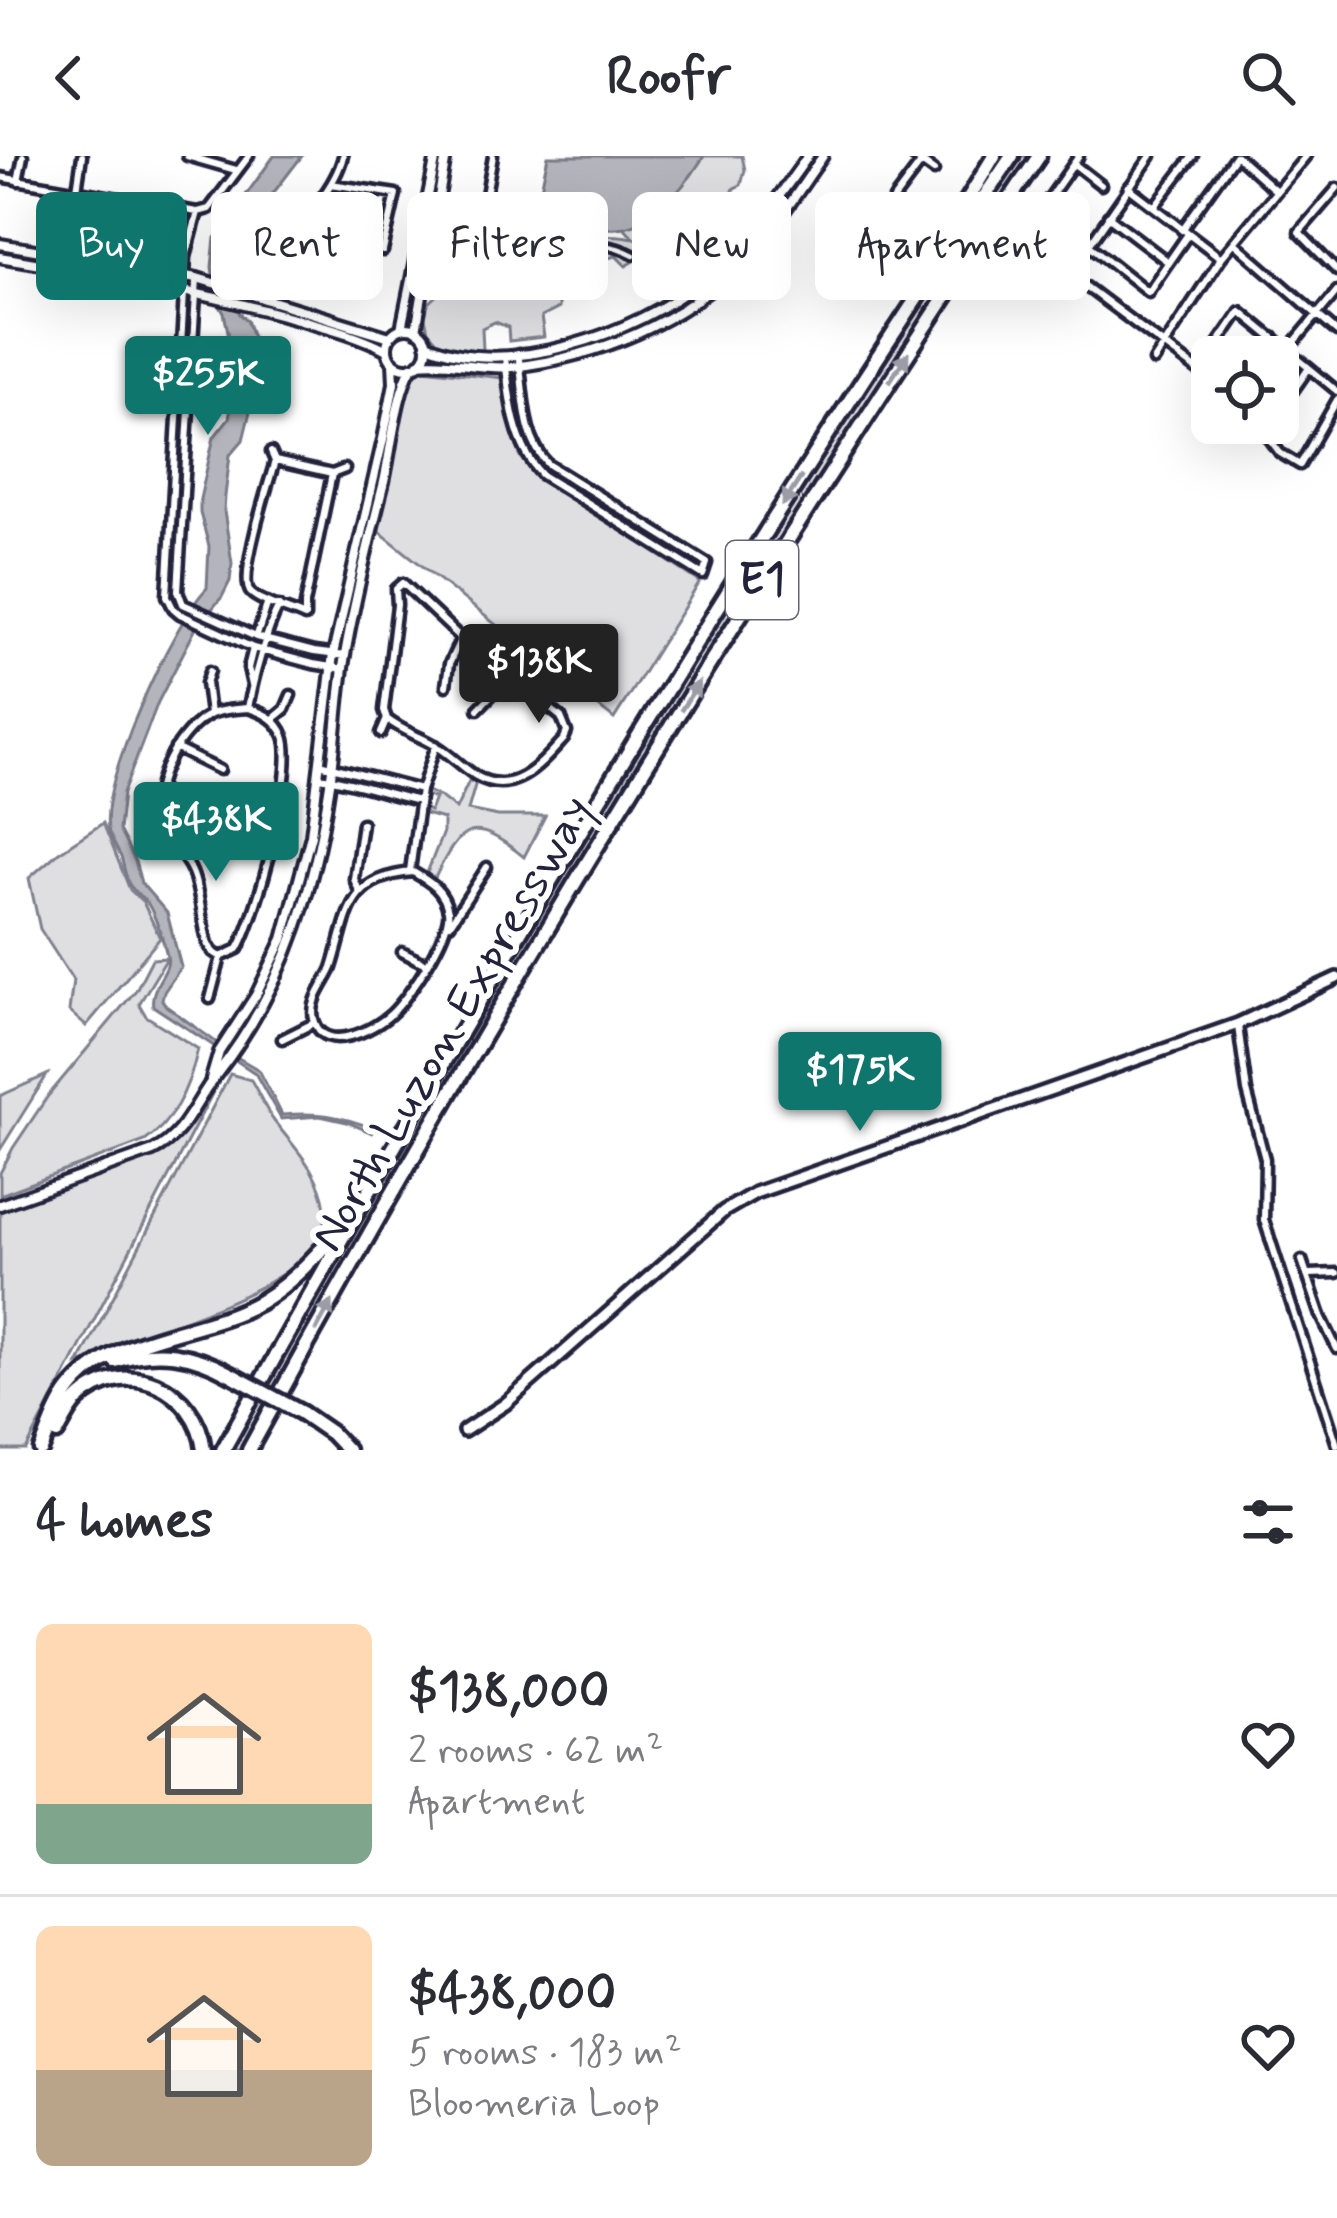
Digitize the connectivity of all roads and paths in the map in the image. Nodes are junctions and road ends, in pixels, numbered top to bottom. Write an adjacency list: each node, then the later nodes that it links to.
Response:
1 (23, 156): 24 (street)
2 (82, 156): 29 (street)
3 (187, 156): 21 (street)
4 (249, 156): 21 (street)
5 (343, 156): 25 (street)
6 (493, 156): 33 (street)
7 (808, 156): 65 (street)
8 (823, 156): 73 (street)
9 (913, 156): 20 (street)
10 (994, 156): 63 (highway)
11 (1012, 156): 63 (highway, North Luzon Expressway / E1)
12 (1039, 156): 162 (highway, North Luzon Expressway / E1, one-way to 12)
13 (1151, 156): 27 (street)
14 (1193, 156): 36 (street)
15 (1236, 156): 18 (street); 39 (street)
16 (1306, 156): 30 (street)
17 (442, 157): 32 (street)
18 (1248, 159): 30 (street)
19 (1077, 160): 26 (street); 35 (street)
20 (921, 163): 22 (street); 34 (street)
21 (237, 170): 37 (street)
22 (934, 171)
23 (0, 177): 24 (street)
24 (18, 181): 29 (street)
25 (332, 184): 31 (street); 45 (street)
26 (1101, 185)
27 (1128, 187): 36 (street); 38 (street)
28 (1337, 188): 51 (street)
29 (77, 190): 37 (street)
30 (1275, 190): 41 (street)
31 (325, 192)
32 (436, 192)
33 (486, 192)
34 (899, 192)
35 (1054, 192)
36 (1154, 207): 39 (street)
37 (198, 212): 48 (street)
38 (1108, 216): 40 (street); 50 (street)
39 (1185, 232): 49 (street); 50 (street)
40 (1090, 243)
41 (1235, 243): 49 (street); 64 (street)
42 (0, 244): 44 (street)
43 (1090, 246): 50 (street)
44 (36, 250)
45 (383, 250)
46 (1337, 253): 51 (street)
47 (0, 257): 52 (street)
48 (187, 257)
49 (1221, 258): 75 (street)
50 (1168, 261)
51 (1328, 262): 53 (street)
52 (36, 263)
53 (1337, 271)
54 (187, 276): 55 (street)
55 (197, 278): 59 (street); 72 (street)
56 (1090, 290): 75 (street)
57 (187, 291): 59 (street)
58 (1337, 291): 64 (street)
59 (194, 292): 76 (street); 96 (street)
60 (182, 300): 100 (street)
61 (409, 300): 66 (street)
62 (420, 300): 67 (street)
63 (914, 303): 147 (highway, North Luzon Expressway / E1, one-way to 147)
64 (1318, 313): 68 (street); 71 (street)
65 (626, 325): 73 (street); 77 (street)
66 (401, 329): 67 (street); 72 (street)
67 (416, 331): 74 (street)
68 (1337, 332)
69 (1223, 336): 70 (street)
70 (1272, 336)
71 (1299, 336)
72 (390, 337): 76 (street)
73 (632, 337): 77 (street)
74 (426, 344): 81 (street); 82 (street)
75 (1165, 345): 79 (street); 83 (street)
76 (387, 350): 80 (street)
77 (524, 359): 81 (street); 91 (street)
78 (1299, 359): 84 (street)
79 (1154, 361)
80 (393, 362): 82 (street); 106 (street)
81 (506, 362): 82 (street); 94 (street)
82 (416, 365): 107 (street)
83 (1191, 365)
84 (1309, 368): 85 (street); 86 (street)
85 (1299, 383)
86 (1337, 391)
87 (1337, 400): 88 (street)
88 (1273, 444)
89 (271, 452): 90 (street)
90 (275, 461): 93 (street); 97 (street)
91 (548, 464): 94 (street); 94 (street)
92 (345, 469): 93 (street)
93 (332, 474): 99 (street)
94 (542, 475)
95 (416, 597): 98 (street); 98 (street); 102 (street)
96 (182, 602): 100 (street); 101 (street)
97 (268, 602): 99 (street); 101 (street)
98 (398, 604): 119 (street)
99 (279, 605): 103 (street)
100 (176, 611): 104 (street)
101 (256, 637): 103 (street); 104 (street)
102 (461, 638): 111 (street); 113 (street)
103 (266, 640): 105 (street); 106 (street)
104 (253, 647): 105 (street); 112 (street)
105 (263, 650): 108 (street); 112 (street)
106 (333, 654): 107 (street); 108 (street)
107 (345, 656): 109 (street)
108 (331, 666): 109 (street); 123 (street)
109 (343, 669): 124 (street)
110 (210, 671): 117 (street)
111 (511, 675): 116 (street); 121 (street)
112 (252, 685): 115 (street)
113 (446, 686)
114 (291, 695): 118 (street)
115 (248, 708): 117 (street); 118 (street)
116 (478, 709)
117 (210, 714): 122 (street)
118 (273, 719): 139 (street)
119 (387, 719): 120 (street); 121 (street)
120 (381, 733)
121 (436, 745): 129 (street)
122 (175, 748): 125 (street); 133 (street)
123 (320, 764): 124 (street); 126 (street)
124 (332, 767): 127 (street); 128 (street)
125 (220, 770)
126 (318, 777): 127 (street); 146 (street)
127 (330, 779): 128 (street); 146 (street)
128 (362, 781): 129 (street); 130 (street)
129 (422, 790): 130 (street)
130 (419, 801): 135 (street)
131 (362, 823): 136 (street)
132 (212, 830): 133 (street)
133 (184, 858): 139 (street)
134 (487, 867): 137 (street)
135 (410, 872): 136 (street); 137 (street)
136 (360, 893): 143 (street)
137 (449, 925): 140 (street)
138 (402, 952): 140 (street)
139 (221, 956): 142 (street)
140 (426, 964): 143 (street)
141 (1337, 979): 144 (main road)
142 (209, 999)
143 (314, 1023): 145 (street)
144 (1238, 1024): 156 (main road); 158 (street)
145 (282, 1039)
146 (211, 1080): 148 (street)
147 (370, 1187): 155 (highway); 161 (highway, North Luzon Expressway / E1)
148 (0, 1205)
149 (1302, 1260): 151 (street)
150 (1337, 1273): 151 (street)
151 (1309, 1274): 153 (street)
152 (1337, 1329): 153 (street)
153 (1336, 1346)
154 (77, 1388): 155 (highway); 157 (highway); 163 (highway, bridge)
155 (59, 1408): 159 (highway)
156 (464, 1431)
157 (57, 1432): 159 (highway); 160 (highway)
158 (1337, 1445)
159 (45, 1450)
160 (204, 1450)
161 (223, 1450)
162 (251, 1450)
163 (347, 1450)

